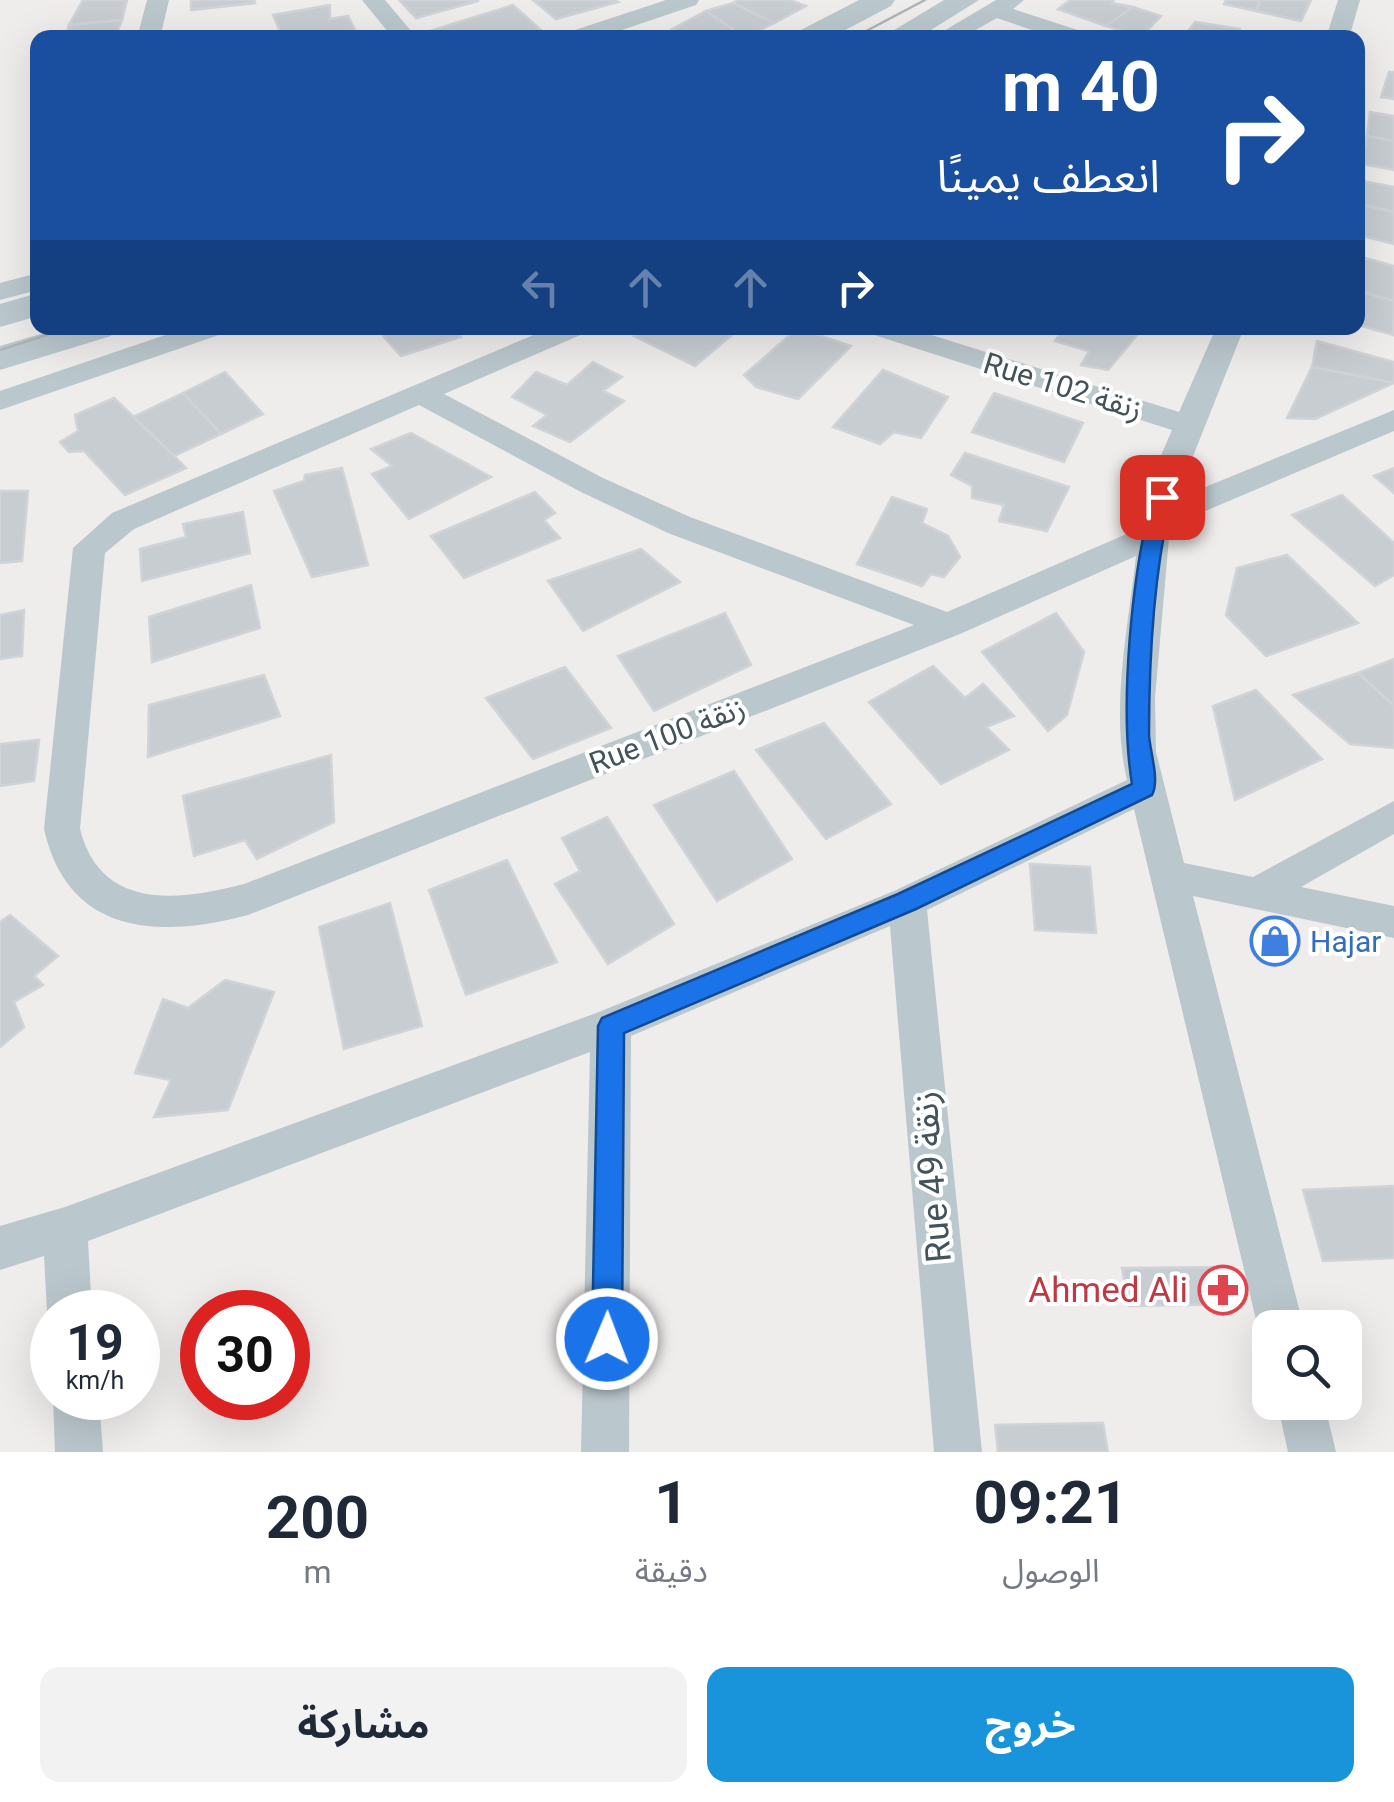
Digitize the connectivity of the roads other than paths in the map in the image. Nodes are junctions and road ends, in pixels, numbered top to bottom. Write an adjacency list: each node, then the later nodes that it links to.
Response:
1 (158, 0): 8 (street)
2 (373, 0): 9 (street)
3 (688, 0): 10 (street)
4 (881, 0): 11 (street)
5 (965, 0): 12 (street)
6 (1349, 0): 15 (street)
7 (1004, 5): 13 (street); 14 (street)
8 (150, 30)
9 (399, 30)
10 (598, 30)
11 (823, 30)
12 (910, 30)
13 (959, 30)
14 (1061, 30)
15 (1340, 30)
16 (30, 283): 17 (street)
17 (0, 292)
18 (30, 307): 19 (street)
19 (0, 316)
20 (75, 335): 25 (street)
21 (192, 335): 27 (street)
22 (557, 335): 26 (street, Rue 100 زنقة)
23 (903, 335): 29 (street, Rue 102 زنقة)
24 (1227, 335): 29 (street)
25 (0, 358)
26 (421, 394): 31 (street); 31 (street, Rue 100 زنقة)
27 (0, 401)
28 (1394, 420): 30 (street, Rue 100 زنقة)
29 (1188, 425): 30 (street)
30 (1154, 528): 31 (street, Rue 100 زنقة); 32 (street)
31 (948, 626)
32 (1144, 788): 34 (street); 36 (street)
33 (1394, 816): 35 (street)
34 (1167, 875): 35 (street); 42 (street)
35 (1259, 892): 37 (street)
36 (907, 902): 38 (street); 47 (street, Rue 49 زنقة)
37 (1394, 922)
38 (611, 1026): 39 (street); 46 (street)
39 (65, 1228): 40 (street); 41 (street)
40 (0, 1248)
41 (69, 1290)
42 (1277, 1310)
43 (78, 1420): 45 (street)
44 (1304, 1420): 48 (street)
45 (80, 1452)
46 (605, 1452)
47 (958, 1452)
48 (1312, 1452)

